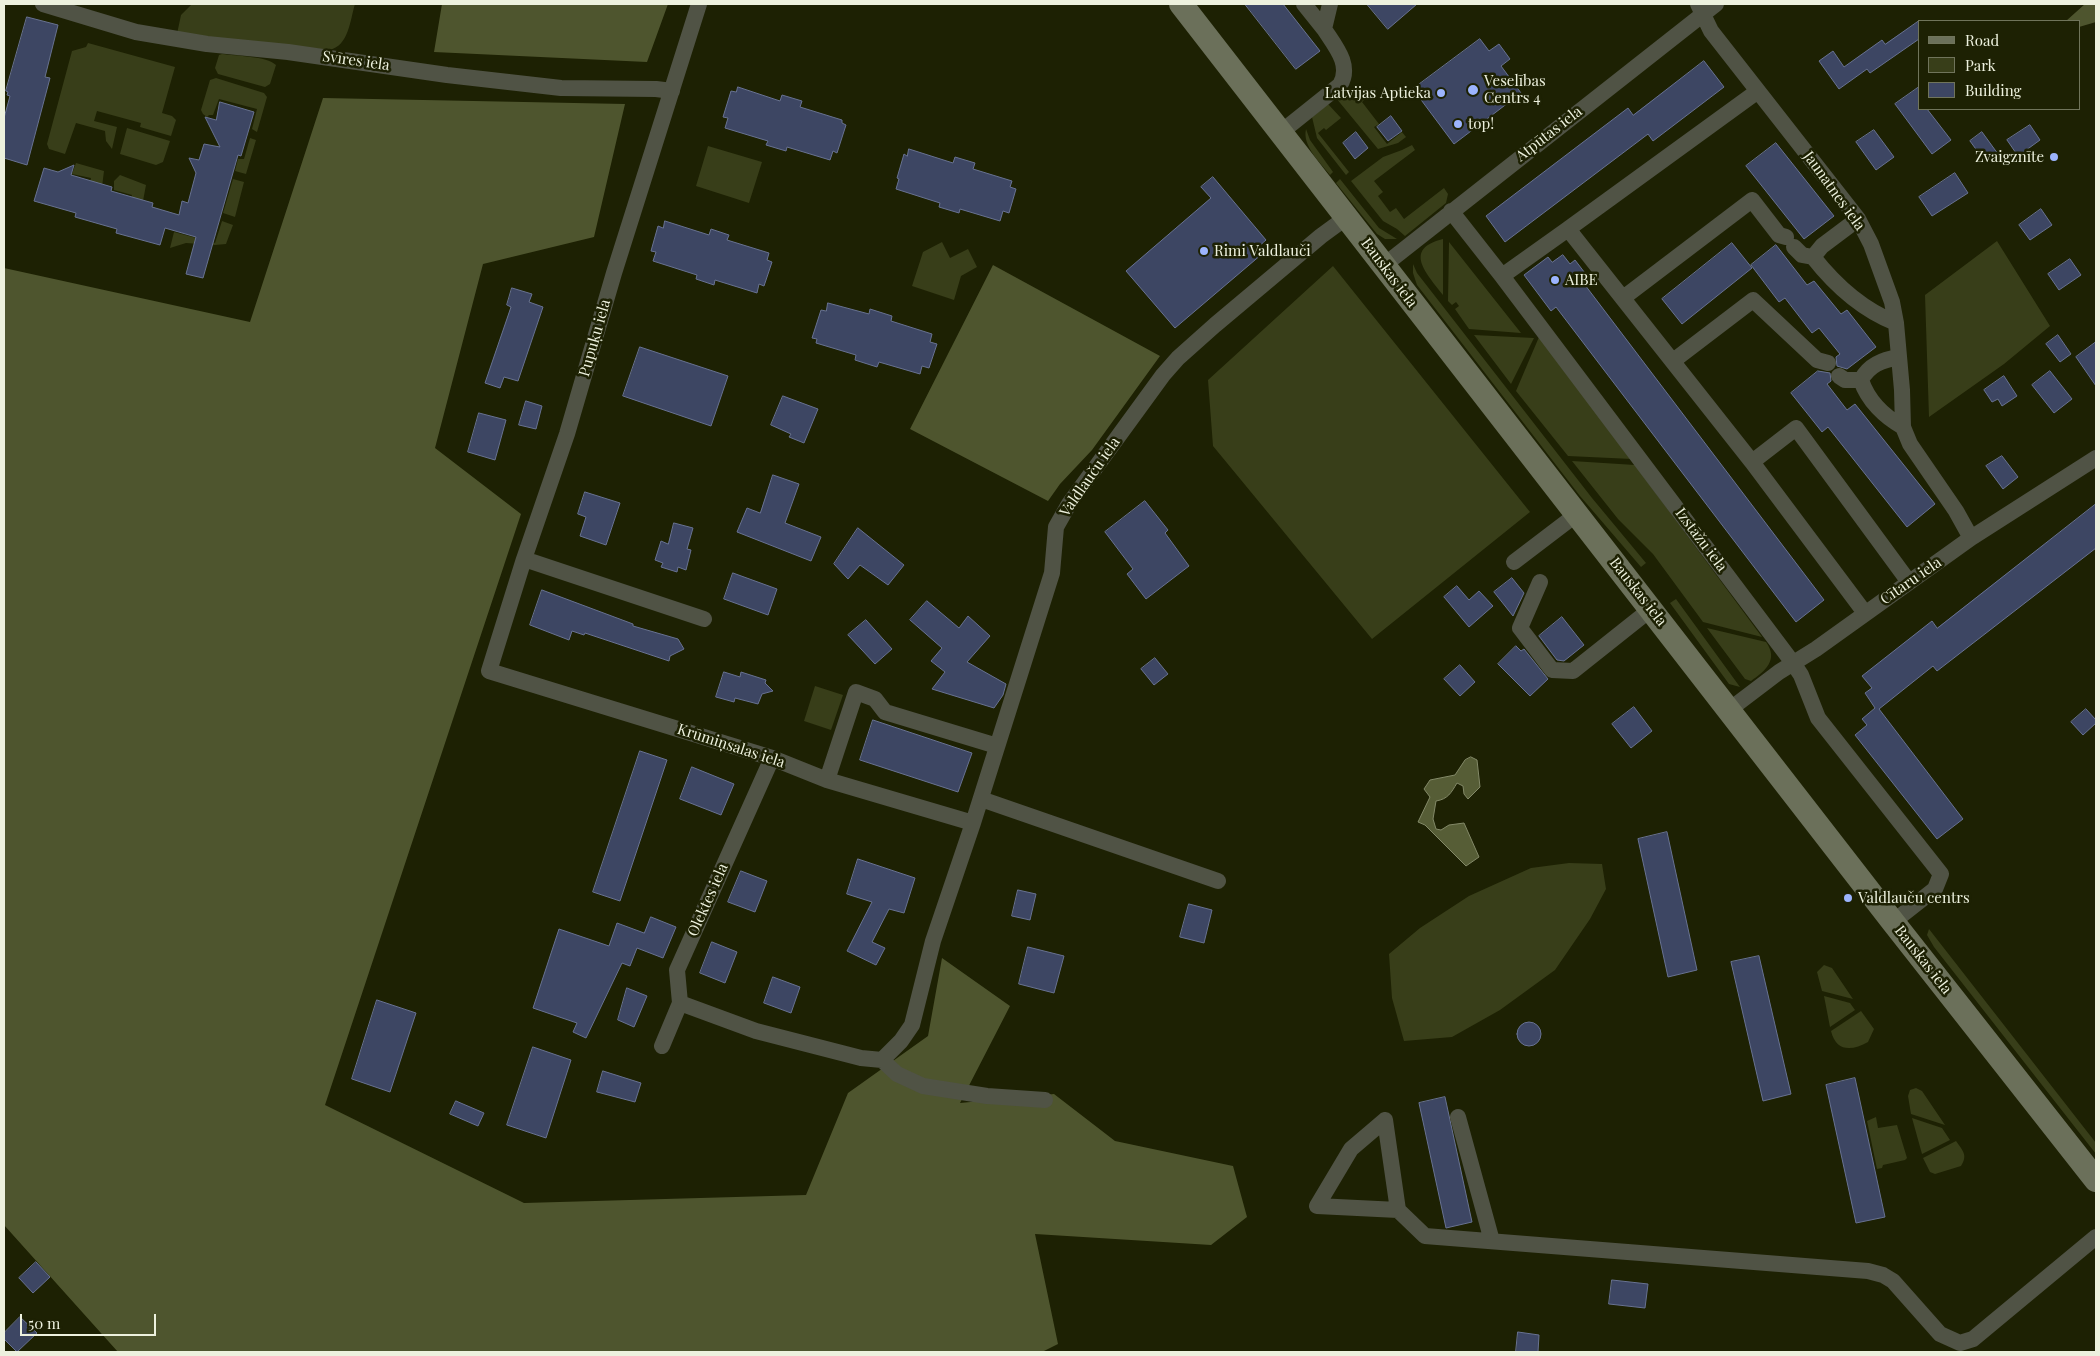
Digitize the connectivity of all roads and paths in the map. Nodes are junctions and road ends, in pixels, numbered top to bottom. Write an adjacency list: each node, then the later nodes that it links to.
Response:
1 (43, 4): 9 (street, Svīres iela)
2 (699, 4): 9 (street, Pupuķu iela)
3 (1181, 4): 11 (main road, Bauskas iela)
4 (1304, 4): 8 (street)
5 (1330, 4): 8 (street)
6 (1716, 4): 7 (street, Atpūtas iela)
7 (1700, 9): 10 (street, Jaunatnes iela); 12 (street, Atpūtas iela)
8 (1324, 28): 11 (street)
9 (672, 91): 31 (street, Pupuķu iela)
10 (1758, 91): 14 (street, Jaunatnes iela); 15 (street)
11 (1280, 133): 13 (main road, Bauskas iela)
12 (1451, 211): 17 (street, Atpūtas iela); 18 (street, Izstāžu iela)
13 (1347, 217): 17 (main road, Bauskas iela); 41 (street, Valdlauču iela)
14 (1858, 219): 16 (street); 20 (street, Jaunatnes iela)
15 (1568, 229): 18 (street); 19 (street)
16 (1814, 257): 19 (street); 20 (street)
17 (1383, 266): 29 (main road, Bauskas iela)
18 (1502, 276): 38 (street, Izstāžu iela)
19 (1624, 298): 22 (street)
20 (1896, 323): 21 (street, Jaunatnes iela)
21 (1899, 356): 25 (street); 26 (street, Jaunatnes iela)
22 (1673, 361): 23 (street); 28 (street)
23 (1828, 364)
24 (1839, 376): 25 (street)
25 (1861, 380): 26 (street)
26 (1903, 427): 30 (street, Jaunatnes iela)
27 (2096, 458): 30 (street, Cītaru iela)
28 (1752, 462): 34 (street); 36 (street)
29 (1577, 514): 32 (street); 35 (main road, Bauskas iela)
30 (1971, 538): 34 (street, Cītaru iela)
31 (524, 559): 37 (street); 39 (street, Pupuķu iela)
32 (1514, 562)
33 (1540, 582): 35 (street)
34 (1909, 582): 36 (street, Cītaru iela)
35 (1651, 610): 40 (main road, Bauskas iela)
36 (1865, 614): 38 (street, Cītaru iela)
37 (704, 619)
38 (1793, 663): 40 (street, Cītaru iela); 47 (street, Izstāžu iela)
39 (489, 671): 42 (street, Krūmiņsalas iela)
40 (1729, 710): 47 (main road, Bauskas iela)
41 (997, 746): 43 (street); 44 (street, Valdlauču iela)
42 (772, 758): 43 (street, Krūmiņsalas iela); 48 (street, Olektes iela)
43 (827, 780): 45 (street, Krūmiņsalas iela)
44 (981, 799): 45 (street, Valdlauču iela); 46 (street)
45 (973, 823): 50 (street, Valdlauču iela)
46 (1218, 881)
47 (1893, 922): 53 (main road, Bauskas iela)
48 (680, 1003): 49 (street, Olektes iela); 50 (street)
49 (662, 1046)
50 (882, 1060): 51 (street)
51 (1045, 1100)
52 (1458, 1117): 56 (street)
53 (2096, 1180)
54 (1398, 1210): 54 (street); 56 (street)
55 (2096, 1237): 56 (street)
56 (1492, 1241)

